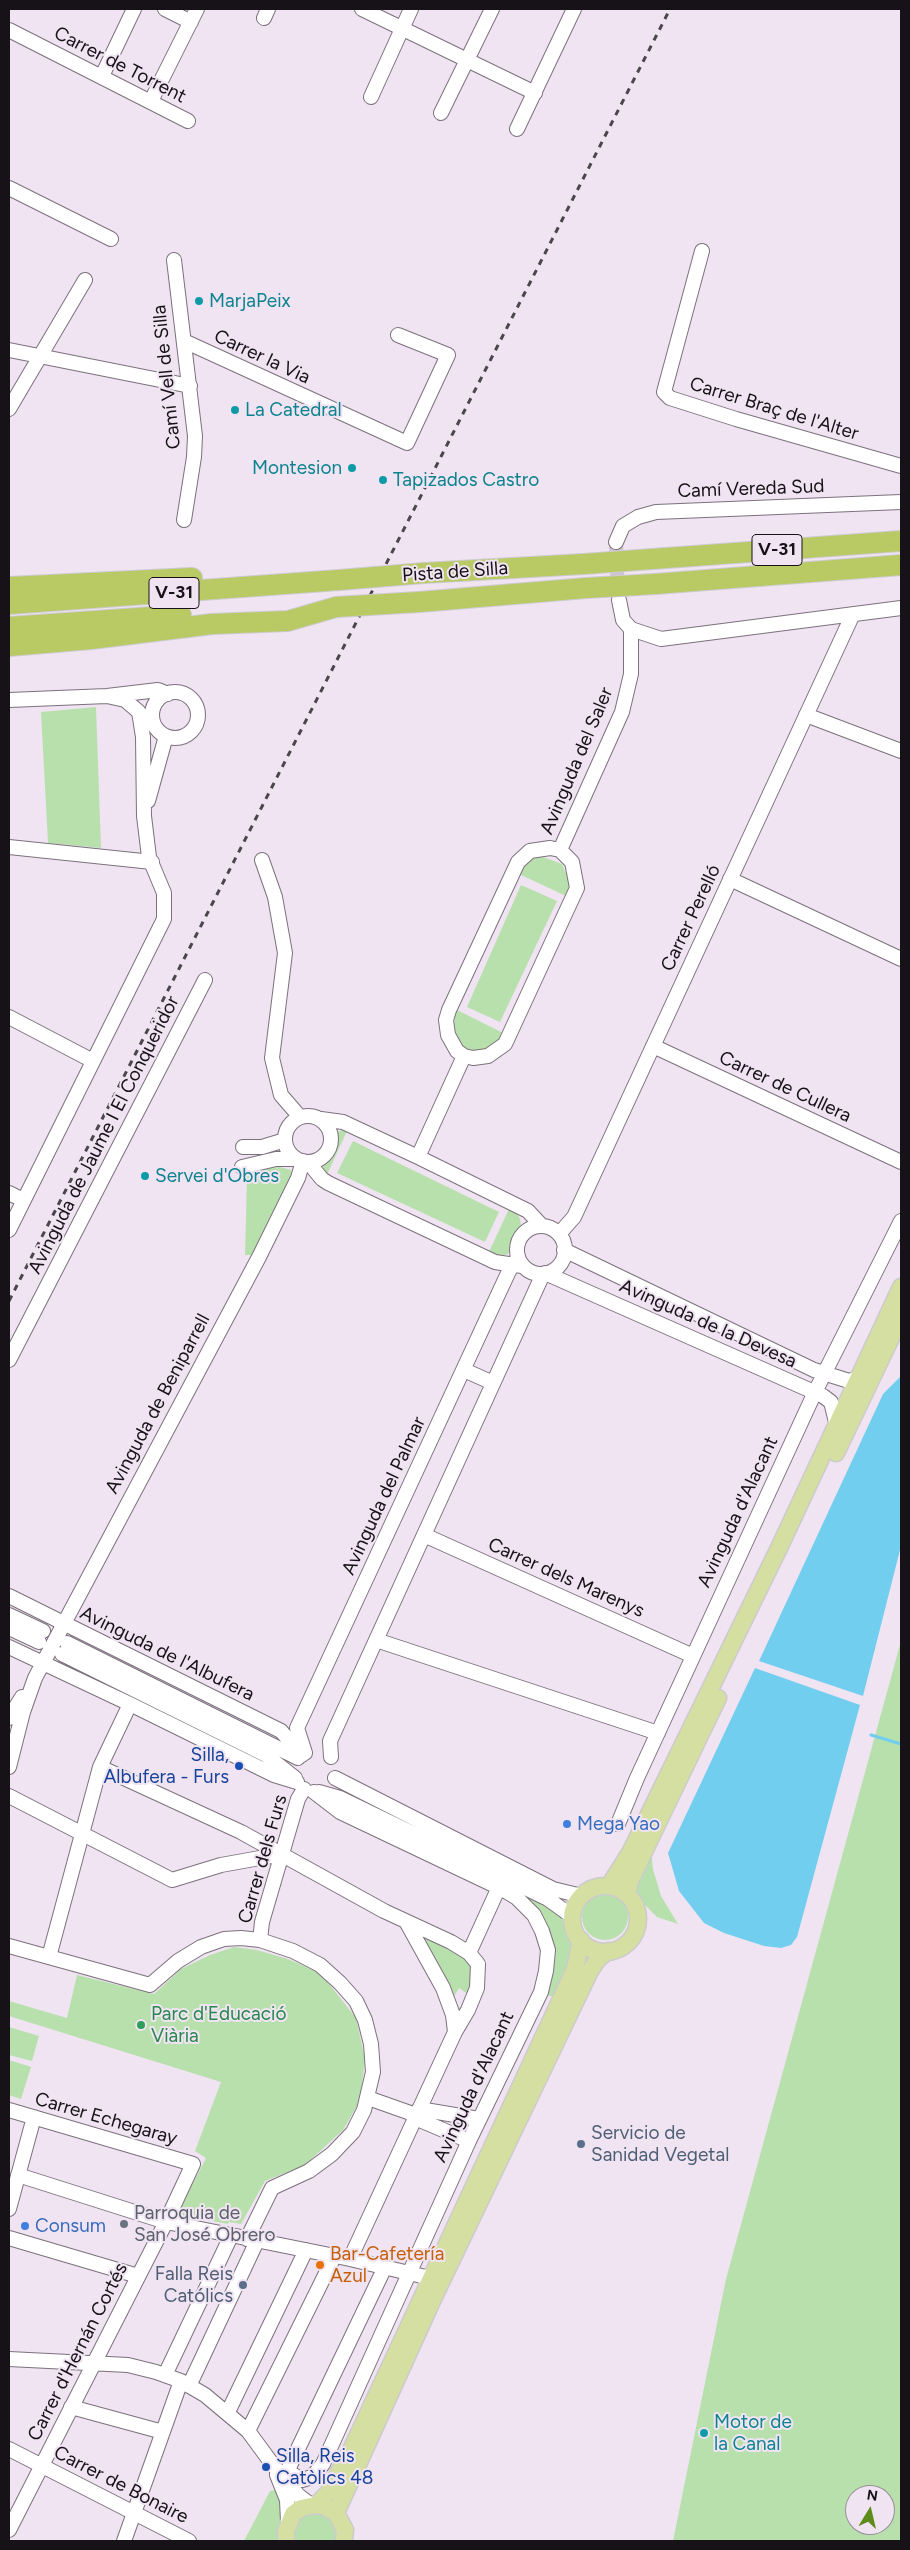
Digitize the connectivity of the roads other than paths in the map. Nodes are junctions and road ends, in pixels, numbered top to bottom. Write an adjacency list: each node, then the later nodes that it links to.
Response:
1 (134, 9): 12 (street)
2 (164, 9): 8 (street)
3 (197, 9): 8 (street)
4 (362, 9): 9 (street)
5 (411, 9): 9 (street)
6 (492, 9): 11 (street)
7 (574, 9): 13 (street)
8 (190, 22): 15 (street)
9 (401, 29): 11 (street); 14 (street)
10 (9, 30): 12 (street, Carrer de Torrent)
11 (466, 60): 13 (street); 16 (street)
12 (102, 76): 15 (street, Carrer de Torrent)
13 (535, 92): 18 (street)
14 (371, 97)
15 (151, 101): 17 (street, Carrer de Torrent)
16 (441, 113)
17 (188, 121)
18 (517, 129)
19 (9, 188): 20 (street)
20 (111, 239)
21 (702, 251): 30 (street, Carrer Braç de l'Alter)
22 (174, 260): 25 (street, Camí Vell de Silla)
23 (85, 280): 27 (street)
24 (398, 335): 25 (street, Carrer la Via)
25 (184, 341): 28 (street, Camí Vell de Silla)
26 (9, 350): 27 (street)
27 (41, 356): 28 (street); 29 (street)
28 (190, 386): 32 (street, Camí Vell de Silla)
29 (9, 409)
30 (901, 466)
31 (901, 502): 34 (street, Camí Vereda Sud)
32 (184, 520)
33 (901, 541): 36 (highway, Pista de Silla / V-31, bridge)
34 (616, 542)
35 (901, 565): 40 (highway, Pista de Silla / V-31, bridge)
36 (339, 580): 37 (highway); 39 (highway, Pista de Silla / V-31)
37 (9, 587)
38 (619, 600): 44 (street)
39 (9, 604)
40 (336, 607): 43 (highway, Pista de Silla / V-31); 45 (highway)
41 (901, 608): 42 (street)
42 (853, 614): 44 (street); 49 (street, Carrer Perelló)
43 (9, 627)
44 (632, 629): 56 (street, Avinguda del Saler)
45 (9, 646)
46 (168, 694): 47 (street); 50 (street); 51 (street)
47 (107, 696): 48 (street); 52 (street)
48 (9, 700)
49 (806, 715): 53 (street); 59 (street, Carrer Perelló)
50 (155, 726): 51 (street); 52 (street)
51 (166, 736): 54 (street)
52 (143, 737): 54 (street)
53 (901, 751)
54 (144, 816): 58 (street)
55 (9, 846): 58 (street)
56 (560, 850): 64 (street, Avinguda del Saler); 64 (street, Avinguda del Saler)
57 (262, 860): 66 (street)
58 (152, 862): 65 (street)
59 (730, 879): 60 (street); 63 (street, Carrer Perelló)
60 (901, 959)
61 (205, 980): 85 (street, Avinguda de Jaume I El Conqueridor)
62 (9, 1017): 65 (street)
63 (653, 1046): 72 (street, Carrer de Cullera); 79 (street, Carrer Perelló)
64 (464, 1056): 70 (street)
65 (93, 1061): 75 (street)
66 (300, 1117): 67 (street); 68 (street)
67 (321, 1120): 70 (street); 71 (street)
68 (285, 1140): 69 (street); 71 (street)
69 (243, 1147)
70 (418, 1157): 77 (street)
71 (303, 1161): 73 (street); 81 (street); 95 (street, Avinguda de Beniparrell)
72 (901, 1162)
73 (242, 1167)
74 (9, 1193): 75 (street)
75 (23, 1200): 78 (street)
76 (901, 1221): 87 (street, Avinguda d'Alacant)
77 (542, 1226): 79 (street); 81 (street)
78 (9, 1230)
79 (559, 1234): 80 (street)
80 (564, 1250): 82 (street); 87 (street, Avinguda de la Devesa)
81 (518, 1263): 82 (street); 86 (street, Avinguda del Palmar)
82 (544, 1274): 89 (street); 90 (street, Avinguda de la Devesa)
83 (901, 1288): 88 (main road)
84 (901, 1317): 117 (main road)
85 (9, 1360)
86 (464, 1370): 89 (street); 105 (street, Avinguda del Palmar)
87 (825, 1374): 88 (street, Avinguda de la Devesa); 90 (street, Avinguda d'Alacant)
88 (859, 1378): 91 (main road)
89 (493, 1384): 92 (street)
90 (815, 1392): 91 (street, Avinguda de la Devesa); 99 (street, Avinguda d'Alacant)
91 (837, 1426): 115 (main road)
92 (424, 1535): 97 (street); 99 (street, Carrer dels Marenys)
93 (9, 1596): 95 (street, Avinguda de l'Albufera)
94 (9, 1614): 96 (street)
95 (64, 1624): 100 (street, Avinguda de Beniparrell); 105 (street, Avinguda de l'Albufera)
96 (9, 1628)
97 (376, 1640): 104 (street); 106 (street)
98 (9, 1647): 100 (street, Avinguda de l'Albufera)
99 (693, 1656): 104 (street, Avinguda d'Alacant)
100 (43, 1663): 101 (street, Avinguda de Beniparrell); 102 (street, Avinguda de l'Albufera)
101 (35, 1678): 103 (street); 107 (street)
102 (130, 1704): 108 (street); 110 (street, Avinguda de l'Albufera)
103 (9, 1718)
104 (658, 1733): 112 (street, Avinguda d'Alacant)
105 (302, 1755): 106 (street); 110 (street); 110 (street, Avinguda de l'Albufera)
106 (331, 1757): 109 (street)
107 (9, 1766)
108 (100, 1767): 113 (street); 114 (street)
109 (335, 1778): 110 (street); 118 (street)
110 (306, 1787): 114 (street, Carrer dels Furs); 116 (street, Avinguda d'Alacant); 119 (street, Avinguda de l'Albufera)
111 (9, 1796): 113 (street)
112 (618, 1824)
113 (80, 1833): 114 (street); 126 (street)
114 (282, 1854): 120 (street); 121 (street, Carrer dels Furs)
115 (609, 1886): 117 (main road); 118 (main road)
116 (499, 1887): 125 (street); 132 (street, Avinguda d'Alacant)
117 (628, 1895): 124 (main road)
118 (582, 1896): 119 (main road)
119 (573, 1917): 122 (main road)
120 (406, 1923): 125 (street); 127 (street)
121 (260, 1940): 126 (street); 128 (street)
122 (580, 1940): 124 (main road); 147 (main road)
123 (9, 1946): 126 (street)
124 (608, 1951): 162 (main road)
125 (469, 1952): 127 (street)
126 (49, 1957)
127 (455, 2032): 130 (street)
128 (368, 2098): 130 (street); 140 (street)
129 (9, 2110): 131 (street, Carrer Echegaray)
130 (417, 2114): 132 (street); 133 (street); 143 (street)
131 (34, 2118): 134 (street, Carrer Echegaray); 135 (street)
132 (479, 2119): 133 (street, Avinguda d'Alacant)
133 (469, 2141): 145 (street, Avinguda d'Alacant)
134 (193, 2164): 137 (street, Carrer d'Hernán Cortés)
135 (18, 2176): 136 (street); 137 (street)
136 (9, 2209)
137 (166, 2222): 138 (street); 146 (street, Carrer d'Hernán Cortés)
138 (231, 2236): 140 (street); 150 (street)
139 (9, 2238): 146 (street)
140 (252, 2240): 141 (street); 151 (street)
141 (306, 2250): 142 (street); 153 (street)
142 (334, 2257): 143 (street); 154 (street)
143 (350, 2259): 144 (street)
144 (385, 2267): 145 (street); 159 (street)
145 (410, 2272): 147 (street); 159 (street, Avinguda d'Alacant)
146 (138, 2276): 149 (street, Carrer d'Hernán Cortés)
147 (430, 2278): 160 (main road)
148 (9, 2359): 149 (street)
149 (95, 2362): 150 (street); 152 (street, Carrer d'Hernán Cortés)
150 (165, 2375): 151 (street)
151 (185, 2383): 153 (street); 155 (street)
152 (71, 2408): 155 (street); 157 (street, Carrer d'Hernán Cortés)
153 (228, 2412): 154 (street)
154 (248, 2431): 158 (street)
155 (163, 2432): 161 (street)
156 (9, 2449): 157 (street, Carrer de Bonaire)
157 (42, 2464): 161 (street, Carrer de Bonaire); 164 (street, Carrer d'Hernán Cortés)
158 (273, 2465): 159 (street); 163 (street)
159 (287, 2475): 160 (street)
160 (313, 2505): 162 (main road); 163 (main road)
161 (134, 2512): 165 (street); 166 (street, Carrer de Bonaire)
162 (336, 2513): 168 (main road)
163 (288, 2522): 167 (main road)
164 (9, 2530)
165 (124, 2541)
166 (189, 2541)
167 (286, 2541)
168 (344, 2541)

